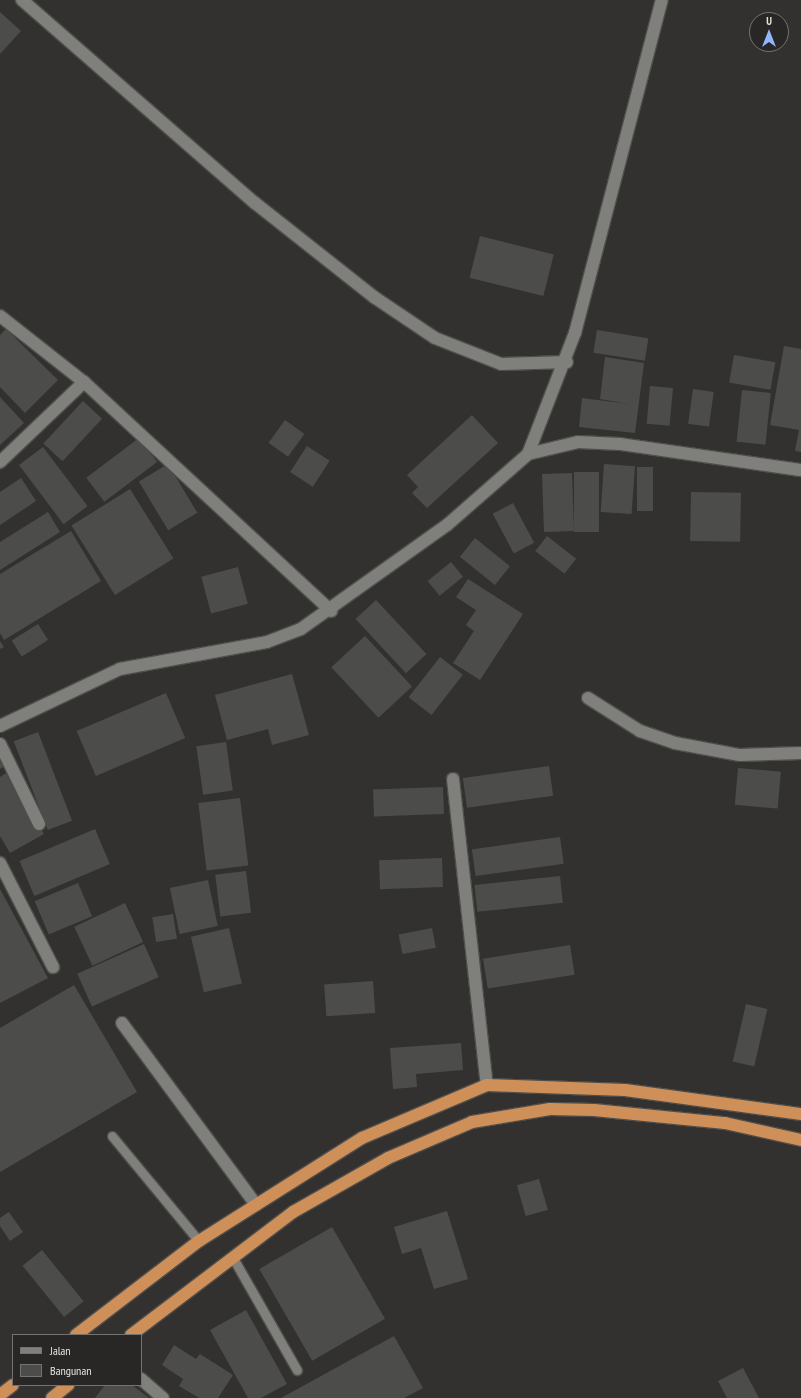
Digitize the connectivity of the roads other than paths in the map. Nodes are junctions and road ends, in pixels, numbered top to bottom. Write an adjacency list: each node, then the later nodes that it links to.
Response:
1 (22, 0): 4 (street)
2 (662, 0): 4 (street)
3 (0, 316): 5 (street)
4 (567, 362): 6 (street)
5 (84, 382): 7 (street); 9 (street)
6 (528, 454): 8 (street); 9 (street)
7 (0, 462)
8 (801, 470)
9 (331, 611): 11 (street)
10 (588, 698): 13 (street)
11 (0, 726)
12 (0, 744): 15 (street)
13 (801, 753)
14 (453, 779): 19 (street)
15 (39, 824)
16 (0, 863): 17 (street)
17 (53, 967)
18 (122, 1022): 23 (street)
19 (487, 1085): 20 (highway); 23 (highway)
20 (801, 1114)
21 (112, 1136): 24 (lane)
22 (801, 1140): 25 (highway)
23 (256, 1205): 24 (highway)
24 (199, 1240): 26 (highway)
25 (233, 1258): 27 (highway); 28 (lane)
26 (77, 1334)
27 (132, 1334)
28 (297, 1370)
29 (142, 1380): 34 (street)
30 (12, 1385): 32 (highway)
31 (67, 1386): 33 (highway)
32 (0, 1395)
33 (52, 1398)
34 (163, 1398)

